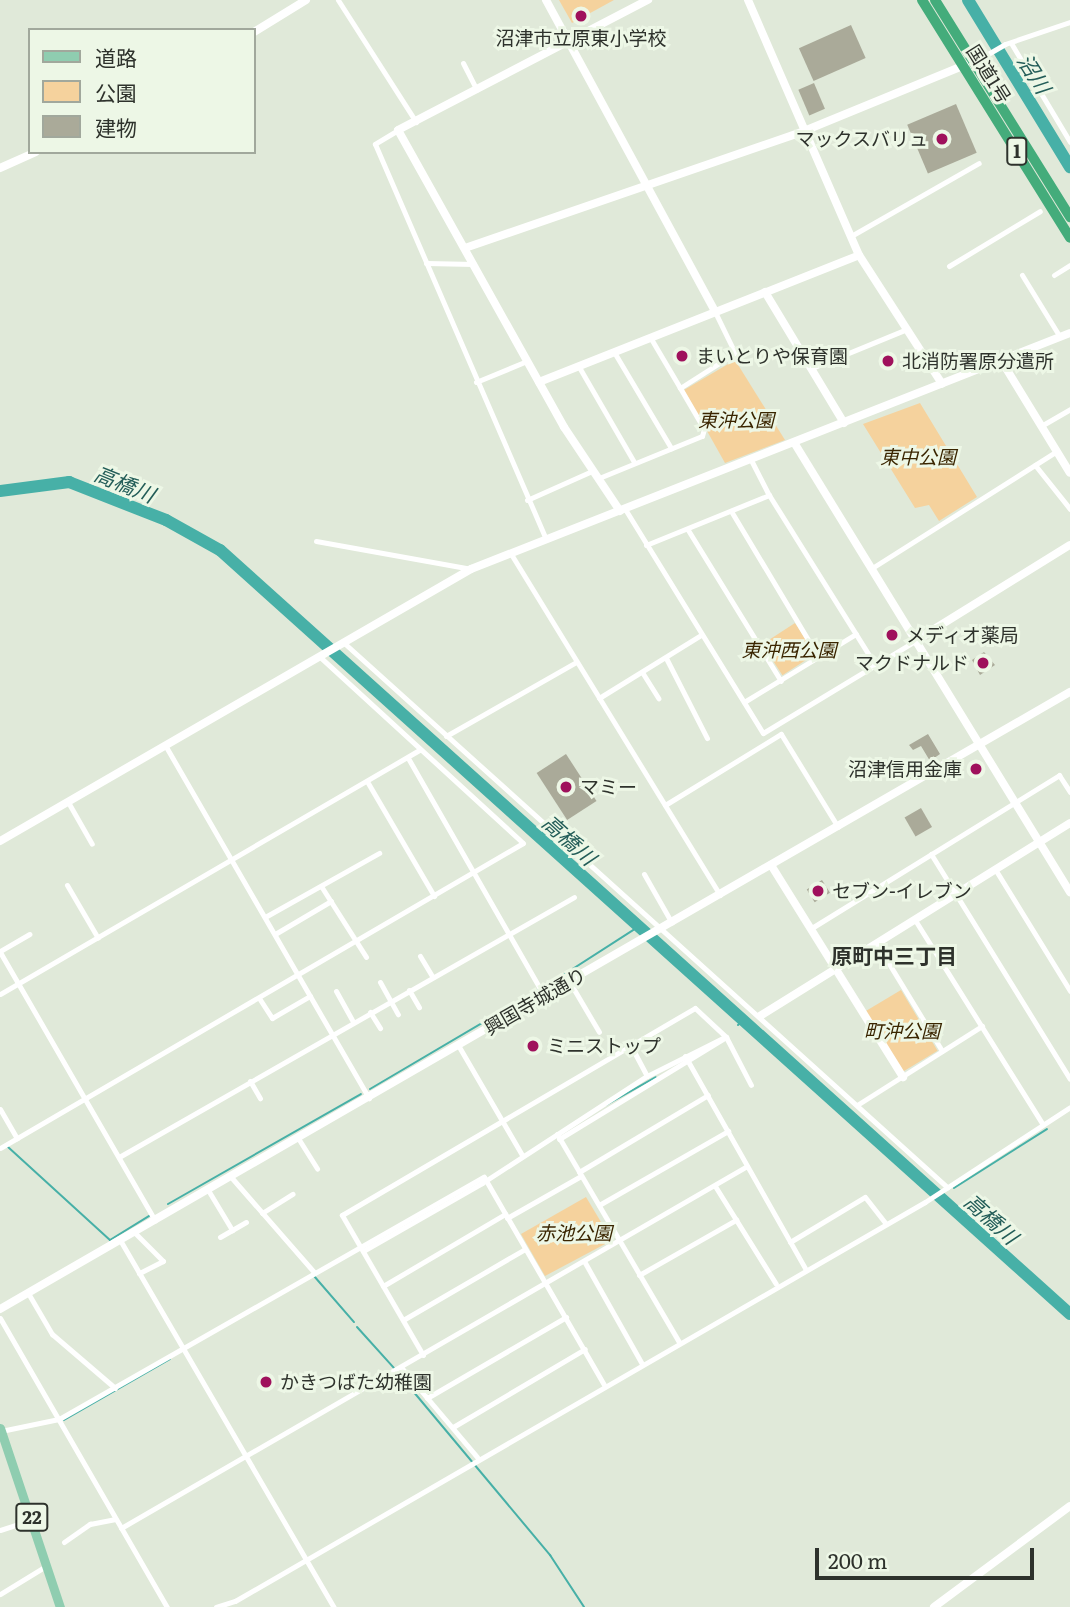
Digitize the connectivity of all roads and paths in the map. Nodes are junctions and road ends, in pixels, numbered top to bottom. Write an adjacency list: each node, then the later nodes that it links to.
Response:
1 (306, 0): 9 (street)
2 (338, 0): 16 (street)
3 (546, 0): 10 (street)
4 (648, 0): 10 (street)
5 (748, 0): 18 (street)
6 (922, 0): 14 (highway, 国道1号 / 1)
7 (935, 0): 12 (highway, 国道1号 / 1)
8 (1070, 22): 11 (street)
9 (256, 31)
10 (570, 41): 15 (street); 23 (street)
11 (1008, 43): 12 (street); 19 (street)
12 (974, 62): 14 (street); 25 (highway, 国道1号 / 1)
13 (463, 63): 15 (street)
14 (962, 66): 18 (street); 27 (highway, 国道1号 / 1)
15 (477, 90): 16 (street)
16 (416, 122): 17 (street)
17 (398, 130): 28 (street); 30 (street)
18 (804, 131): 23 (street); 26 (street)
19 (1070, 142)
20 (32, 154): 22 (street)
21 (979, 163): 26 (street)
22 (0, 168)
23 (650, 185): 28 (street); 37 (street)
24 (1040, 211): 33 (street)
25 (1070, 217)
26 (852, 236): 29 (street)
27 (1070, 238)
28 (465, 248): 31 (street)
29 (859, 255): 36 (street); 38 (street)
30 (426, 263): 31 (street); 47 (street)
31 (474, 264): 44 (street)
32 (1070, 265): 35 (street)
33 (949, 266)
34 (1023, 275): 41 (street)
35 (1054, 275)
36 (765, 292): 37 (street); 46 (street)
37 (715, 311): 40 (street); 50 (street)
38 (907, 329): 46 (street); 49 (street)
39 (1070, 333): 41 (street)
40 (650, 337): 42 (street); 50 (street)
41 (1059, 337): 43 (street)
42 (614, 352): 45 (street); 55 (street)
43 (1001, 360): 49 (street); 53 (street)
44 (527, 361): 47 (street); 48 (street)
45 (579, 367): 48 (street); 58 (street)
46 (812, 368): 52 (street)
47 (477, 382): 63 (street)
48 (539, 382): 61 (street)
49 (942, 384): 52 (street)
50 (680, 388): 55 (street)
51 (1070, 409): 53 (street)
52 (844, 423): 54 (street)
53 (1041, 426): 56 (street)
54 (795, 444): 57 (street); 73 (street)
55 (671, 447): 58 (street)
56 (1057, 451): 59 (street); 60 (street)
57 (751, 460): 62 (street); 65 (street)
58 (634, 462): 61 (street)
59 (1035, 465): 64 (street); 73 (street)
60 (1070, 472)
61 (597, 474): 63 (street); 65 (street)
62 (769, 495): 66 (street); 75 (street)
63 (527, 500): 68 (street)
64 (1070, 509)
65 (623, 510): 68 (street); 70 (street)
66 (731, 512): 67 (street); 81 (street)
67 (688, 530): 70 (street); 85 (street)
68 (546, 539): 72 (street)
69 (316, 541): 74 (street)
70 (646, 545): 76 (street)
71 (1070, 545): 77 (street)
72 (511, 554): 74 (street); 82 (street)
73 (872, 568): 77 (street)
74 (471, 569): 78 (street)
75 (856, 634): 81 (street); 83 (street)
76 (701, 635): 80 (street); 89 (street)
77 (915, 640): 83 (street); 93 (street)
78 (342, 643): 79 (street); 90 (street)
79 (318, 656): 92 (street); 94 (street)
80 (666, 657): 84 (street); 91 (street)
81 (819, 658): 85 (street)
82 (576, 663): 87 (street); 90 (street)
83 (876, 666): 89 (street)
84 (642, 672): 87 (street); 88 (street)
85 (780, 681): 89 (street)
86 (1070, 692): 93 (street, 興国寺城通り)
87 (599, 698): 100 (street)
88 (658, 698)
89 (744, 702)
90 (446, 736): 125 (street)
91 (707, 738)
92 (165, 745): 98 (street); 108 (street)
93 (980, 745): 99 (street); 102 (street, 興国寺城通り)
94 (420, 750): 95 (street); 111 (street)
95 (408, 758): 96 (street); 111 (street)
96 (368, 783): 108 (street); 118 (street)
97 (1070, 792): 99 (street)
98 (68, 801): 103 (street); 105 (street)
99 (1014, 802): 104 (street); 107 (street)
100 (665, 805): 102 (street); 117 (street)
101 (1070, 823): 104 (street)
102 (838, 827): 109 (street, 興国寺城通り)
103 (0, 841)
104 (1039, 842): 110 (street); 115 (street)
105 (92, 844)
106 (379, 853): 114 (street)
107 (931, 854): 116 (street); 124 (street)
108 (233, 861): 121 (street); 129 (street)
109 (771, 865): 117 (street, 興国寺城通り); 124 (street)
110 (995, 869): 116 (street); 143 (street)
111 (475, 872): 118 (street); 126 (street)
112 (644, 874): 123 (street)
113 (67, 885): 129 (street)
114 (321, 886): 120 (street); 121 (street)
115 (1070, 892)
116 (955, 894): 122 (street); 166 (street)
117 (720, 895): 123 (street, 興国寺城通り)
118 (434, 897): 130 (street)
119 (573, 897): 126 (street)
120 (331, 901): 128 (street); 130 (street)
121 (265, 917): 128 (street)
122 (915, 920): 131 (street); 154 (street)
123 (672, 923): 125 (street, 興国寺城通り)
124 (810, 929): 135 (street)
125 (660, 930): 138 (street, 興国寺城通り); 152 (street)
126 (509, 932): 137 (street); 145 (street)
127 (30, 934): 132 (street)
128 (275, 934): 136 (street)
129 (98, 938): 140 (street)
130 (356, 942): 133 (street); 136 (street)
131 (877, 944): 135 (street); 161 (street)
132 (0, 951): 140 (street)
133 (366, 957)
134 (420, 957): 137 (street)
135 (836, 969): 152 (street); 165 (street)
136 (298, 975): 146 (street); 147 (street)
137 (432, 976): 141 (street)
138 (569, 981): 145 (street, 興国寺城通り); 156 (street)
139 (380, 982): 148 (street)
140 (19, 984): 144 (street); 172 (street)
141 (409, 990): 148 (street); 149 (street)
142 (336, 991): 153 (street)
143 (1070, 991)
144 (0, 994)
145 (544, 994): 159 (street, 興国寺城通り)
146 (310, 996): 147 (street); 157 (street)
147 (259, 998): 172 (street)
148 (390, 1000): 150 (street); 151 (street)
149 (419, 1007)
150 (370, 1012): 153 (street); 155 (street)
151 (398, 1014)
152 (760, 1016): 173 (street)
153 (353, 1022): 157 (street)
154 (982, 1026): 161 (street); 177 (street)
155 (380, 1028)
156 (598, 1032)
157 (333, 1034): 167 (street); 171 (street)
158 (726, 1037): 160 (street); 162 (street); 163 (street); 168 (street)
159 (458, 1045): 171 (street, 興国寺城通り); 176 (street)
160 (631, 1046): 164 (street); 176 (street)
161 (942, 1051): 165 (street)
162 (685, 1056): 163 (street); 164 (street)
163 (690, 1063): 169 (street); 179 (street)
164 (647, 1076): 179 (street)
165 (903, 1077): 173 (street)
166 (1070, 1079)
167 (250, 1081): 170 (street); 184 (street)
168 (751, 1085)
169 (708, 1095): 178 (street); 187 (street)
170 (260, 1098)
171 (369, 1098): 181 (street, 興国寺城通り)
172 (85, 1099): 180 (street); 184 (street)
173 (857, 1105): 191 (street)
174 (1070, 1107): 177 (street)
175 (0, 1109): 180 (street)
176 (502, 1120): 183 (street); 207 (street)
177 (1042, 1123): 191 (street)
178 (728, 1131): 185 (street); 194 (street)
179 (558, 1136): 183 (street); 187 (street)
180 (17, 1138): 182 (street)
181 (298, 1139): 186 (street); 188 (street, 興国寺城通り)
182 (1, 1148)
183 (522, 1155): 189 (street)
184 (119, 1157): 197 (street)
185 (747, 1166): 190 (street); 206 (street)
186 (317, 1169)
187 (580, 1174): 194 (street); 196 (street)
188 (231, 1177): 192 (street, 興国寺城通り); 195 (street)
189 (484, 1177): 196 (street); 207 (street); 209 (street)
190 (715, 1186): 198 (street); 205 (street)
191 (946, 1189): 200 (street)
192 (208, 1190): 197 (street, 興国寺城通り); 201 (street)
193 (292, 1194): 195 (street)
194 (599, 1205): 205 (street)
195 (262, 1213): 212 (street)
196 (506, 1216): 208 (street); 217 (street)
197 (155, 1220): 202 (street, 興国寺城通り)
198 (736, 1220): 214 (street); 216 (street)
199 (246, 1222): 201 (street)
200 (886, 1224): 206 (street); 211 (street)
201 (232, 1230): 203 (street)
202 (134, 1232): 204 (street, 興国寺城通り); 213 (street)
203 (220, 1237)
204 (120, 1240): 213 (street); 218 (street, 興国寺城通り)
205 (618, 1241): 210 (street); 214 (street)
206 (790, 1241): 211 (street)
207 (359, 1244): 209 (street); 212 (street)
208 (525, 1250): 215 (street); 222 (street)
209 (363, 1251): 217 (street)
210 (584, 1261): 215 (street); 227 (street)
211 (805, 1268): 216 (street)
212 (313, 1271): 224 (street)
213 (139, 1273): 224 (street)
214 (639, 1275): 223 (street)
215 (544, 1284): 220 (street); 226 (street)
216 (776, 1284): 223 (street)
217 (383, 1286): 222 (street)
218 (28, 1293): 219 (street, 興国寺城通り); 230 (street)
219 (0, 1309)
220 (566, 1317): 225 (street); 231 (street)
221 (0, 1318): 232 (street)
222 (403, 1320): 226 (street)
223 (679, 1342): 227 (street)
224 (184, 1346): 230 (street); 235 (street)
225 (584, 1349): 229 (street); 233 (street)
226 (423, 1355): 228 (street)
227 (642, 1364): 229 (street)
228 (401, 1367): 231 (street); 235 (street)
229 (604, 1385): 236 (street)
230 (115, 1388): 232 (street)
231 (427, 1398): 233 (street)
232 (60, 1419): 234 (street); 239 (street)
233 (453, 1427): 236 (street)
234 (1, 1433): 238 (main road, 22)
235 (245, 1455): 240 (street); 243 (street)
236 (477, 1457): 243 (street)
237 (1070, 1506): 250 (street)
238 (33, 1519): 241 (street); 244 (main road, 22)
239 (116, 1519): 240 (street); 242 (street)
240 (121, 1528): 247 (street)
241 (0, 1530)
242 (64, 1542)
243 (306, 1561): 248 (street); 249 (street)
244 (48, 1564): 245 (street); 246 (main road, 22)
245 (0, 1594)
246 (60, 1607)
247 (167, 1607)
248 (216, 1607)
249 (334, 1607)
250 (934, 1607)

